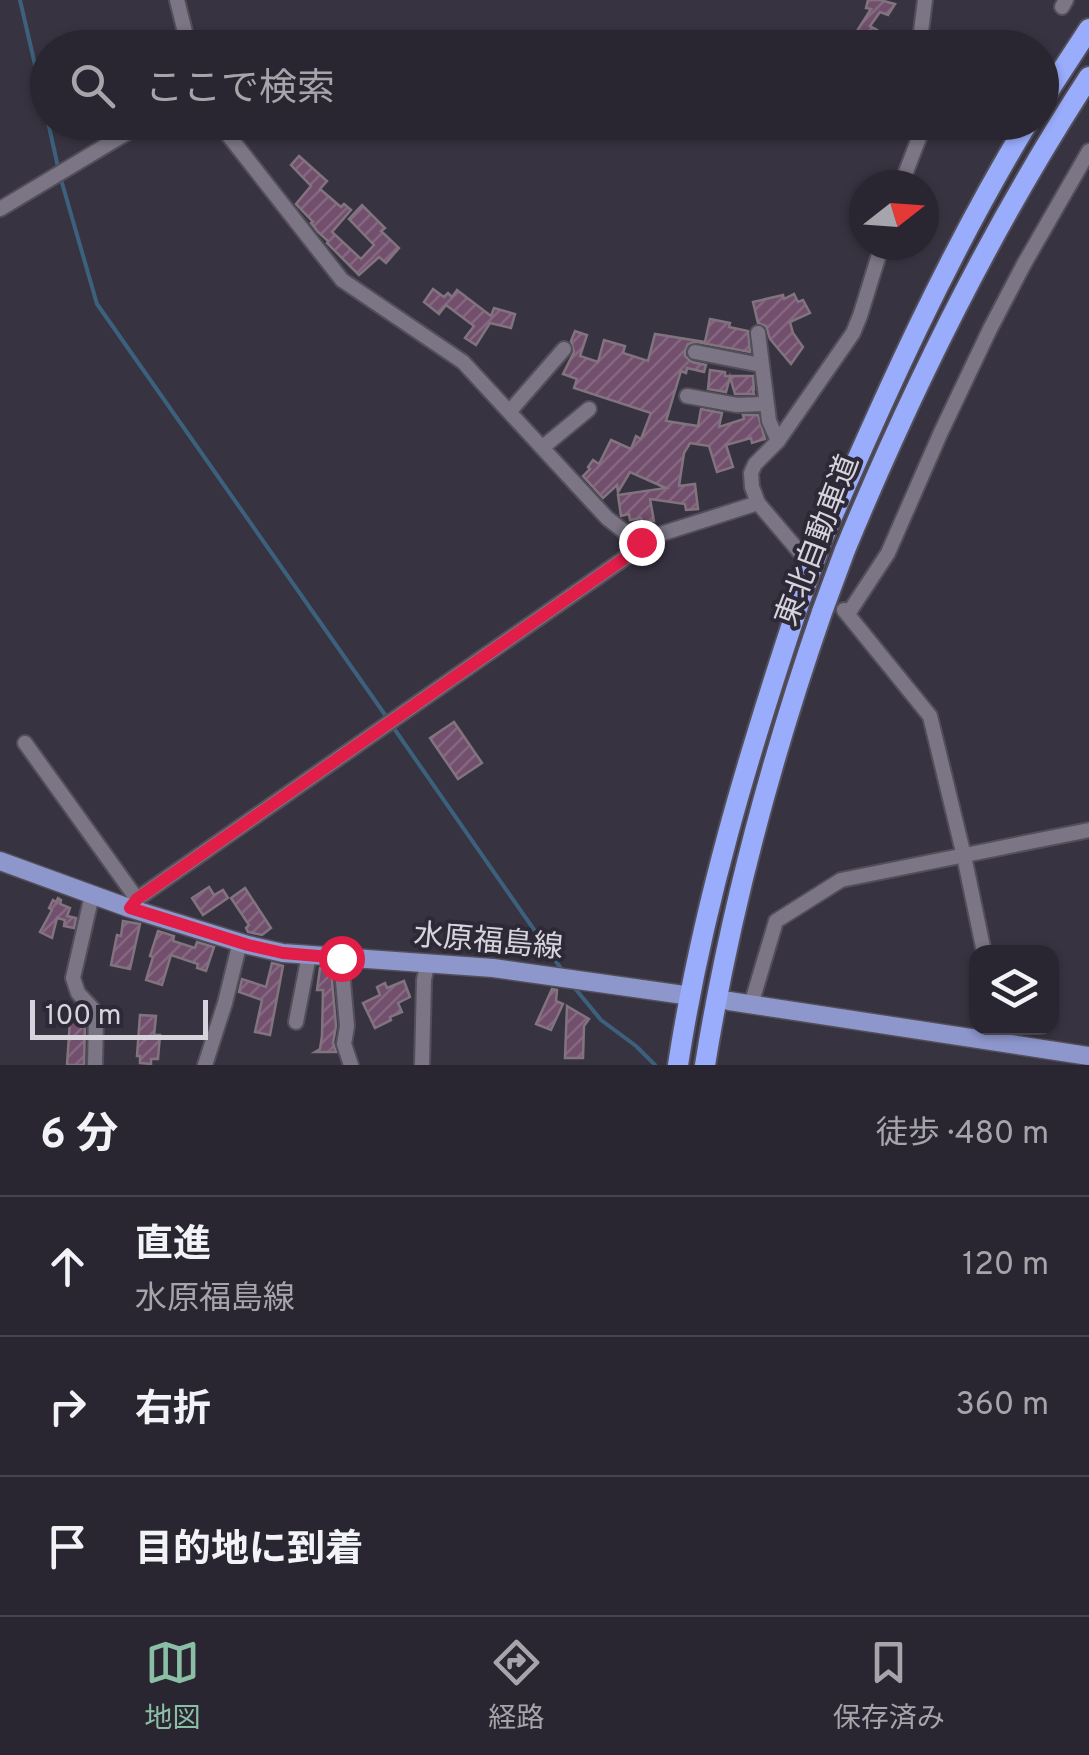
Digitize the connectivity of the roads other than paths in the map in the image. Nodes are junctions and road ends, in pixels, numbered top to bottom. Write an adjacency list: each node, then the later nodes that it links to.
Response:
1 (176, 0): 4 (street)
2 (925, 0): 5 (street)
3 (1089, 29): 6 (highway)
4 (184, 30)
5 (921, 30)
6 (1059, 75)
7 (1089, 76): 8 (highway, 東北自動車道, bridge)
8 (1059, 126)
9 (115, 140): 16 (street)
10 (232, 140): 25 (street)
11 (918, 140): 15 (street)
12 (1017, 140): 43 (highway, 東北自動車道, bridge)
13 (1051, 140): 54 (highway, 東北自動車道, bridge)
14 (1089, 151): 33 (street)
15 (907, 170)
16 (0, 209)
17 (877, 260): 26 (street)
18 (758, 333): 21 (street)
19 (564, 349): 25 (street)
20 (695, 352): 21 (street)
21 (762, 364): 23 (street)
22 (687, 396): 23 (street)
23 (766, 404): 26 (street)
24 (589, 409): 27 (street)
25 (510, 411): 27 (street)
26 (778, 441): 28 (street)
27 (543, 448): 29 (street)
28 (758, 503): 29 (street); 30 (street)
29 (640, 538): 36 (street)
30 (803, 556)
31 (25, 742): 36 (street)
32 (1089, 830): 33 (street)
33 (964, 856): 38 (street); 44 (street)
34 (0, 861): 35 (main road, 水原福島線)
35 (92, 895): 36 (main road, 水原福島線); 49 (street)
36 (133, 903): 37 (main road, 水原福島線)
37 (240, 942): 39 (main road, 水原福島線); 50 (street)
38 (983, 945)
39 (309, 956): 40 (main road, 水原福島線); 45 (street)
40 (341, 958): 41 (main road, 水原福島線); 51 (street)
41 (427, 965): 43 (main road, 水原福島線); 52 (street)
42 (729, 1001): 44 (main road)
43 (685, 1004): 53 (highway, 東北自動車道)
44 (752, 1005): 46 (main road)
45 (296, 1022)
46 (969, 1031)
47 (1001, 1035): 48 (main road)
48 (1089, 1056)
49 (95, 1065)
50 (205, 1065)
51 (351, 1065)
52 (422, 1065)
53 (678, 1065)
54 (705, 1065)

